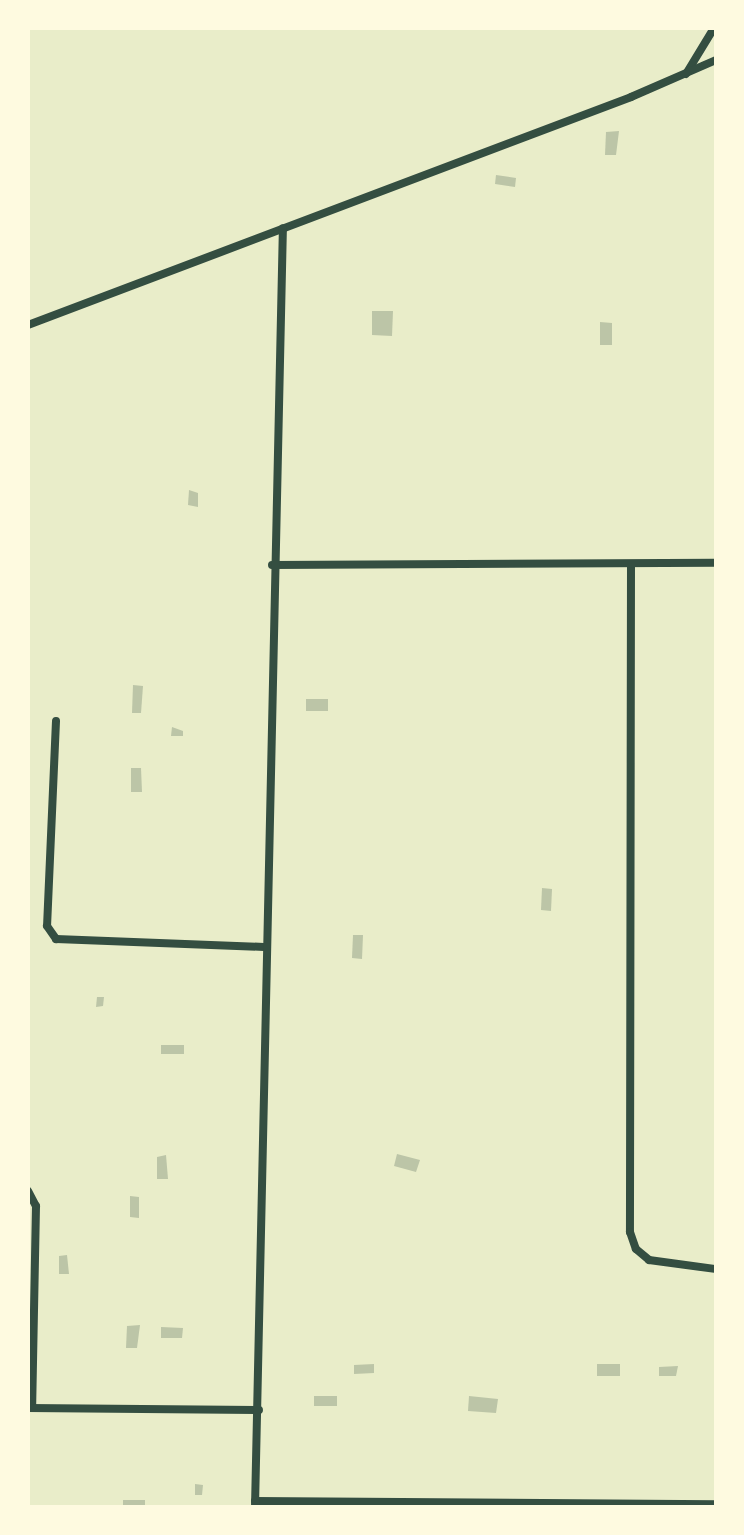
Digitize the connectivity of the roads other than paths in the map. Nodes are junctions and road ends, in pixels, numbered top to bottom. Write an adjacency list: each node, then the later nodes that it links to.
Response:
1 (714, 28): 3 (street)
2 (716, 60): 3 (street)
3 (686, 74): 4 (street)
4 (283, 228): 5 (street); 8 (street)
5 (28, 325)
6 (716, 563): 7 (street)
7 (631, 564): 8 (street); 12 (street)
8 (272, 565): 10 (street)
9 (56, 721): 10 (street)
10 (264, 947): 14 (street)
11 (28, 1191): 13 (street)
12 (716, 1269)
13 (30, 1408): 14 (street)
14 (259, 1410): 15 (street)
15 (255, 1504): 17 (street)
16 (716, 1504): 17 (street)
17 (669, 1505)

